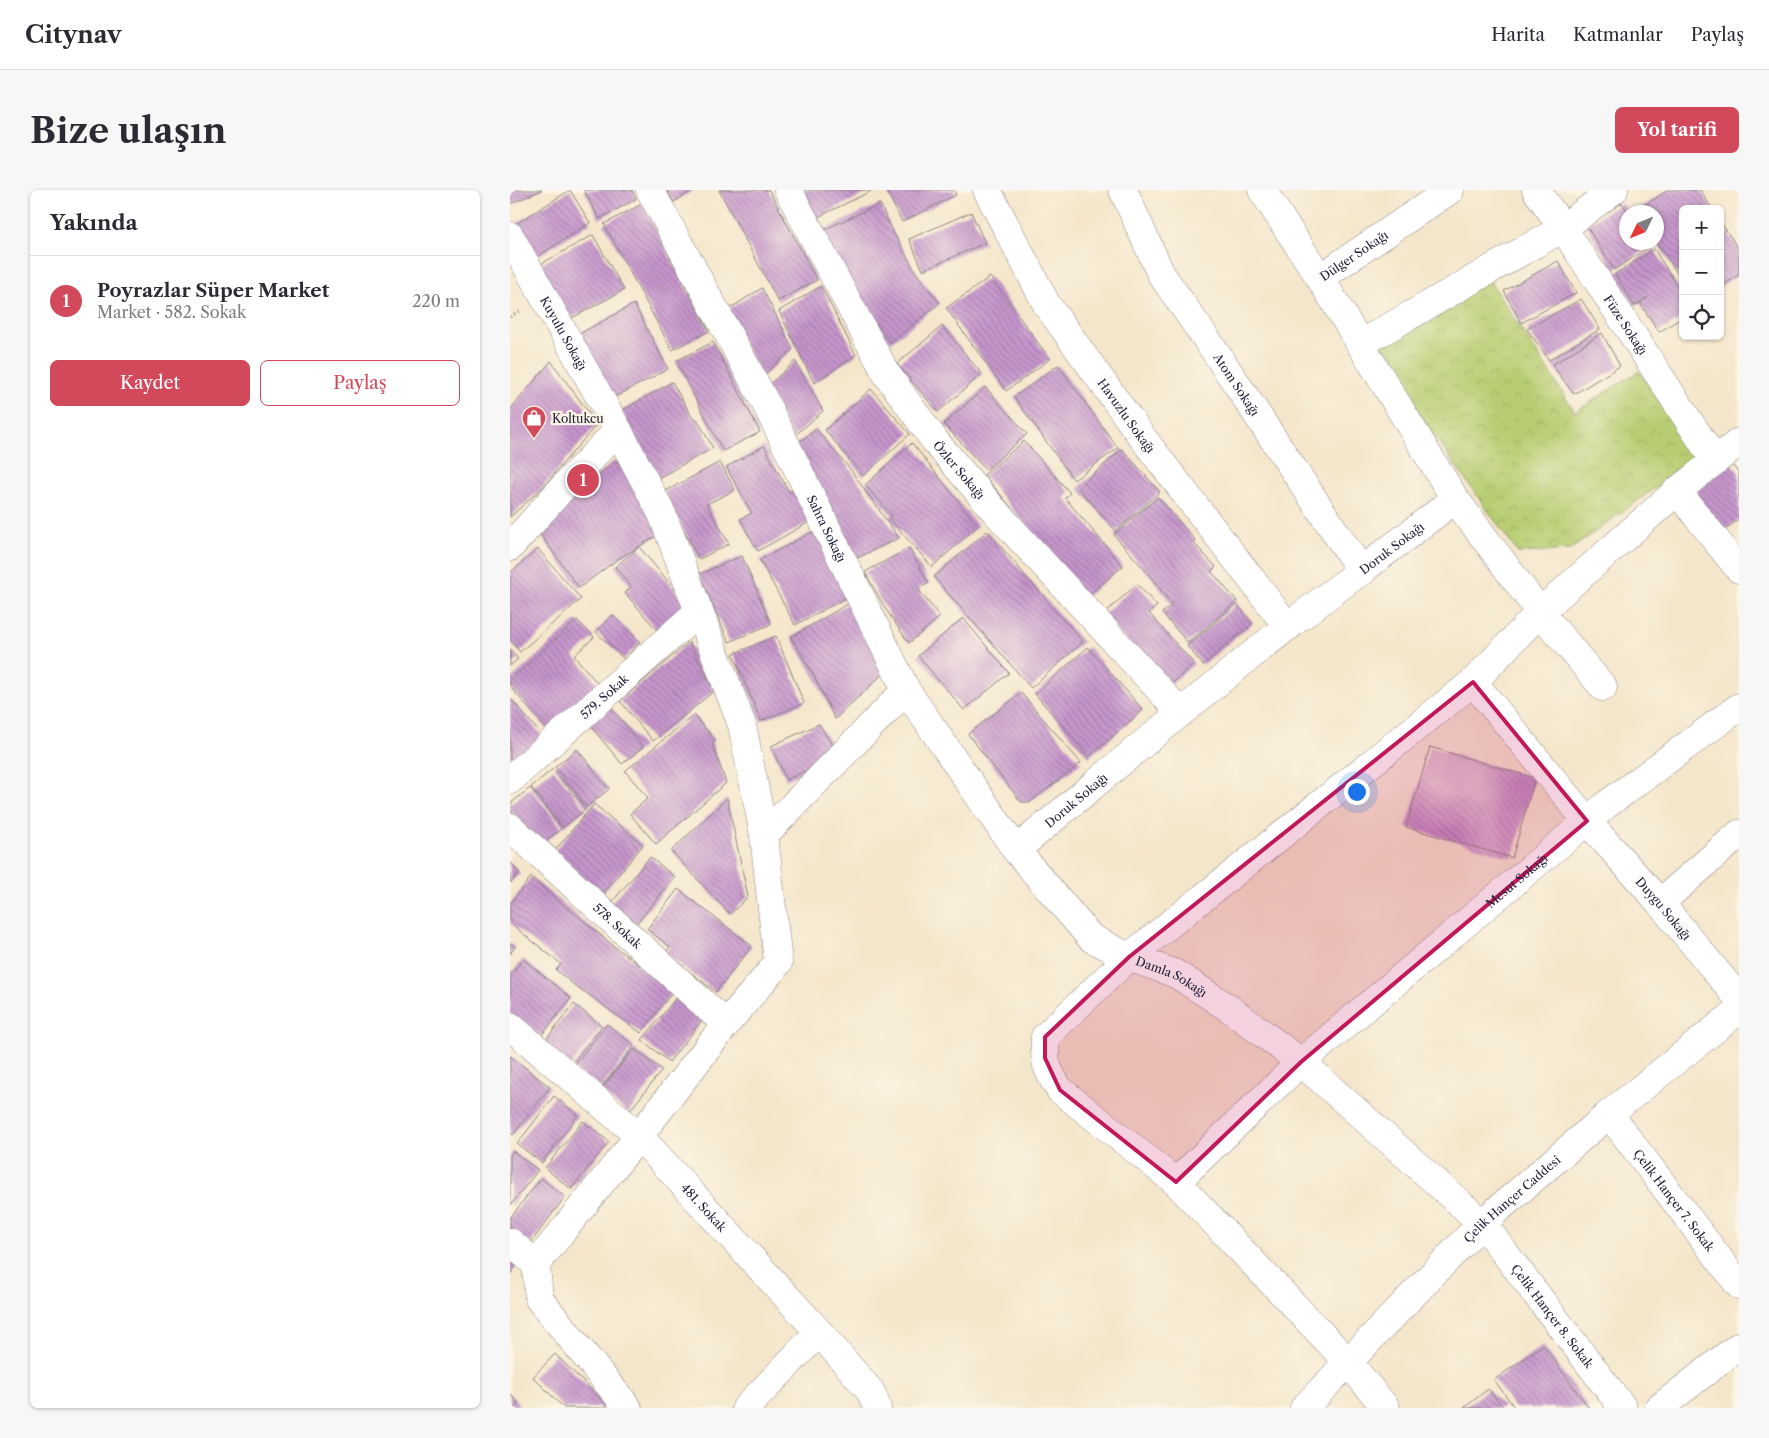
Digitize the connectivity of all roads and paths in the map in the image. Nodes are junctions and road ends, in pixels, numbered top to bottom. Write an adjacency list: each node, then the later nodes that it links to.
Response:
1 (650, 190): 26 (street, Sahra Sokağı)
2 (788, 190): 28 (street, Özler Sokağı)
3 (987, 190): 23 (street, Havuzlu Sokağı)
4 (1123, 190): 20 (street, Atom Sokağı)
5 (1262, 190): 11 (street, Dülger Sokağı)
6 (1450, 190): 11 (street, Dülger Sokağı)
7 (1536, 190): 9 (street, Füze Sokağı)
8 (1614, 190): 9 (street)
9 (1563, 228): 12 (street); 15 (street, Füze Sokağı)
10 (510, 236): 13 (street, Kuyulu Sokağı)
11 (1320, 278): 12 (street)
12 (1360, 344): 17 (street)
13 (618, 430): 18 (street); 21 (street, Kuyulu Sokağı)
14 (1739, 442): 15 (street)
15 (1715, 461): 16 (street)
16 (1677, 491): 19 (street); 22 (street)
17 (1455, 499): 20 (street, Doruk Sokağı); 22 (street)
18 (510, 547)
19 (1739, 569)
20 (1362, 572): 23 (street, Doruk Sokağı)
21 (699, 611): 29 (street, 579. Sokak); 33 (street, Kuyulu Sokağı)
22 (1540, 612): 24 (street); 25 (street)
23 (1288, 627): 28 (street, Doruk Sokağı)
24 (1473, 682): 30 (street, Duygu Sokağı); 36 (street)
25 (1604, 687)
26 (906, 690): 33 (street); 34 (street, Damla Sokağı)
27 (1739, 707): 30 (street, Mesut Sokağı)
28 (1181, 713): 34 (street, Doruk Sokağı)
29 (510, 780)
30 (1587, 821): 35 (street, Duygu Sokağı); 41 (street, Mesut Sokağı)
31 (510, 828): 39 (street, 578. Sokak)
32 (1739, 834): 35 (street)
33 (764, 835): 39 (street, Kuyulu Sokağı)
34 (1016, 850): 36 (street, Damla Sokağı)
35 (1660, 903): 37 (street, Duygu Sokağı)
36 (1129, 957): 41 (street, Damla Sokağı); 44 (street)
37 (1739, 999)
38 (1739, 1010): 42 (street, Çelik Hançer Caddesi)
39 (726, 1024): 43 (street, Kuyulu Sokağı)
40 (510, 1026): 43 (street, 481. Sokak)
41 (1301, 1062): 44 (street, Mesut Sokağı); 45 (street, Damla Sokağı)
42 (1609, 1114): 45 (street, Çelik Hançer Caddesi); 48 (street, Çelik Hançer 7. Sokak)
43 (639, 1136): 47 (street, Kuyulu Sokağı); 49 (street, 481. Sokak)
44 (1176, 1182): 51 (street)
45 (1482, 1223): 51 (street, Çelik Hançer Caddesi); 57 (street, Çelik Hançer 8. Sokak)
46 (510, 1242): 47 (street)
47 (536, 1264): 53 (street)
48 (1739, 1285)
49 (819, 1332): 52 (street); 54 (street, 481. Sokak)
50 (1739, 1346): 58 (street)
51 (1348, 1362): 55 (street, Çelik Hançer Caddesi); 56 (street)
52 (751, 1406)
53 (628, 1408)
54 (877, 1408)
55 (1304, 1408)
56 (1386, 1408)
57 (1623, 1408)
58 (1659, 1408)

